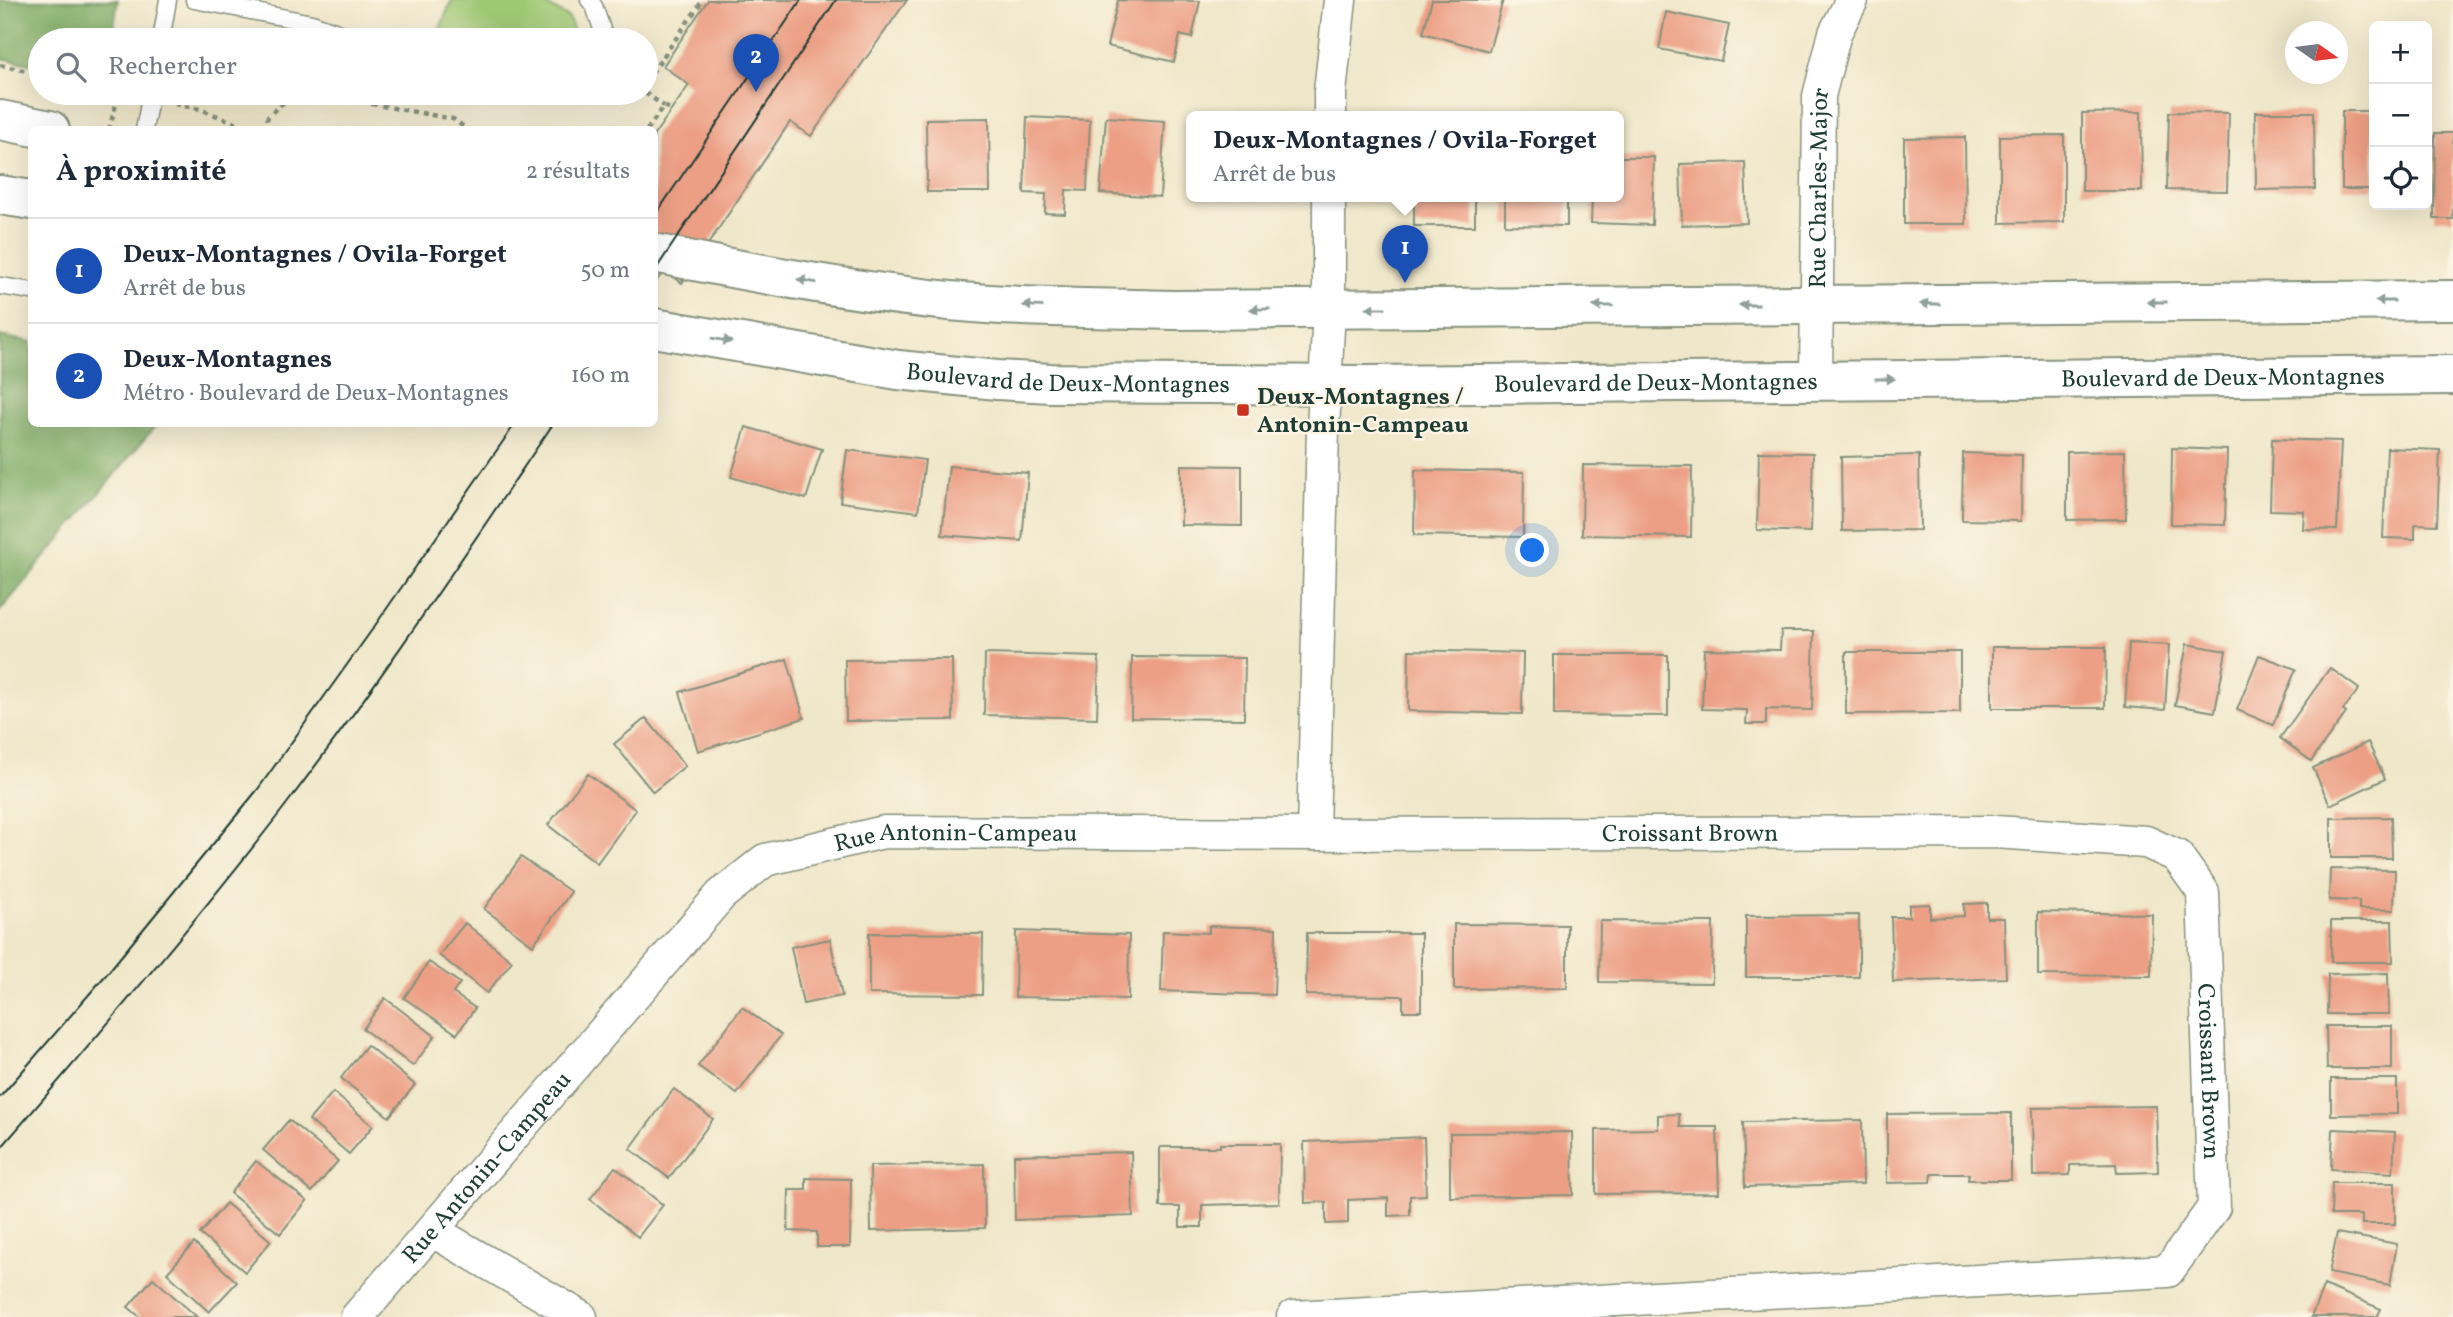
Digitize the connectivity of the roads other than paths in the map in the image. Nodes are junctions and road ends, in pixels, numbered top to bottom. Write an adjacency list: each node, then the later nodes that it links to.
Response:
1 (169, 0): 6 (lane)
2 (194, 0): 7 (lane)
3 (589, 0): 8 (lane)
4 (1340, 0): 10 (street)
5 (1852, 0): 21 (street, Rue Charles-Major)
6 (163, 28)
7 (326, 28)
8 (602, 28)
9 (149, 105): 13 (lane)
10 (1330, 111)
11 (0, 120): 12 (street)
12 (30, 126)
13 (145, 126)
14 (0, 194): 15 (street)
15 (28, 199)
16 (1329, 202): 22 (street)
17 (658, 254): 22 (street, one-way to 17)
18 (0, 286): 19 (lane)
19 (28, 290)
20 (2453, 300): 21 (street, one-way to 21)
21 (1817, 304): 22 (street, one-way to 22); 25 (street, Rue Charles-Major)
22 (1329, 308): 26 (street)
23 (658, 328): 26 (street, Boulevard de Deux-Montagnes, one-way to 26)
24 (2453, 375): 25 (street, Boulevard de Deux-Montagnes, one-way to 24)
25 (1816, 380): 26 (street, Boulevard de Deux-Montagnes)
26 (1325, 384): 27 (street)
27 (1313, 834): 28 (street, Rue Antonin-Campeau); 31 (street, Croissant Brown)
28 (433, 1231): 29 (street, Rue Antonin-Campeau); 30 (street)
29 (357, 1317)
30 (581, 1317)
31 (1293, 1317)

